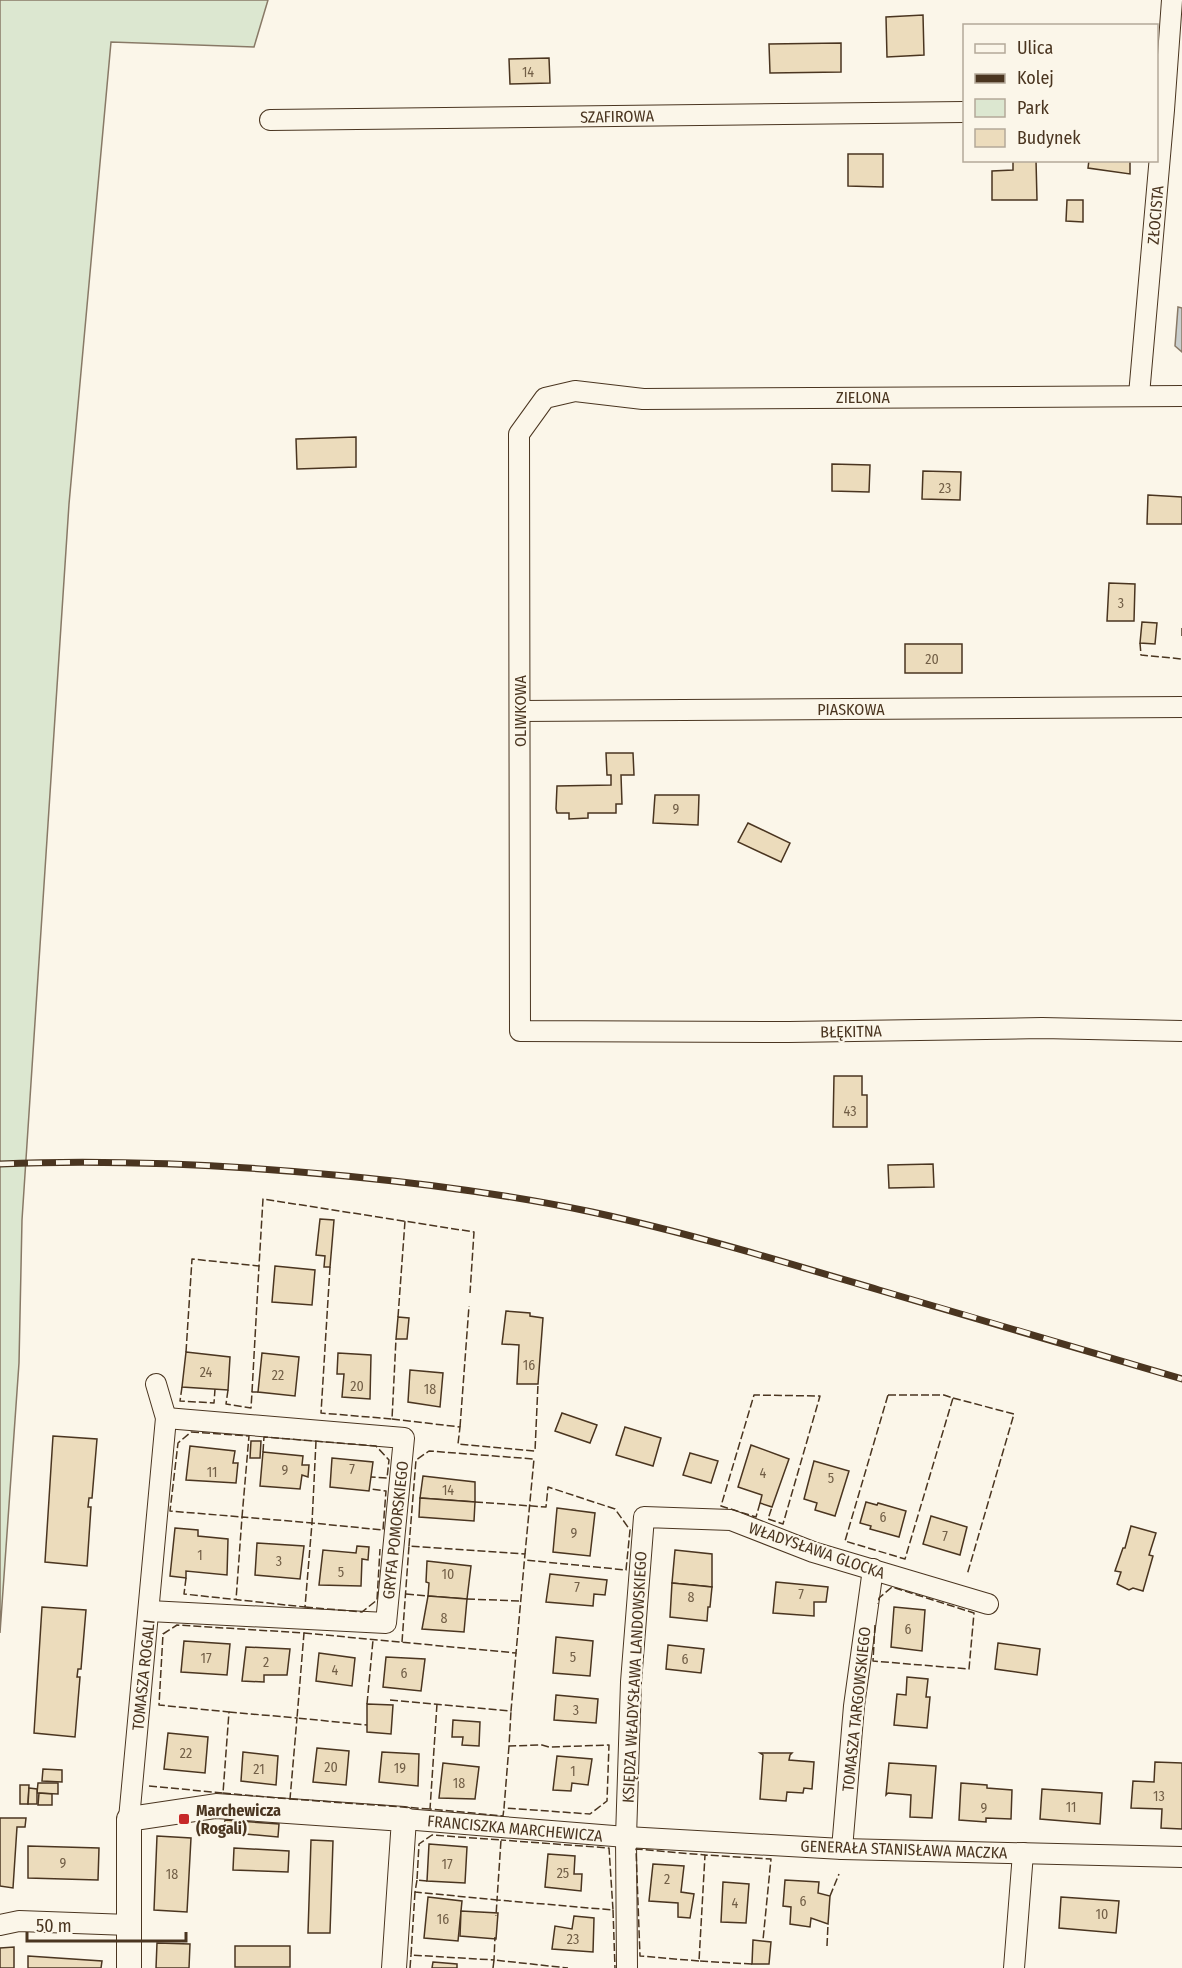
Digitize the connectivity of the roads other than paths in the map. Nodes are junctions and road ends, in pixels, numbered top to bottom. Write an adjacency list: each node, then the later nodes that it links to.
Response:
1 (1172, 0): 2 (street, ZŁOCISTA)
2 (1160, 110): 5 (street, ZŁOCISTA)
3 (963, 112): 4 (street, SZAFIROWA)
4 (270, 120)
5 (1158, 138)
6 (1156, 162): 7 (street, ZŁOCISTA)
7 (1140, 395): 8 (street, ZIELONA); 9 (street, ZIELONA)
8 (1182, 396)
9 (545, 399): 11 (street, OLIWKOWA)
10 (1182, 707): 11 (street, PIASKOWA)
11 (520, 711): 12 (street, OLIWKOWA)
12 (520, 1031): 13 (street, BŁĘKITNA)
13 (1182, 1031)
14 (156, 1384): 15 (street, TOMASZA ROGALI)
15 (166, 1418): 19 (street, TOMASZA ROGALI); 19 (street, GRYFA POMORSKIEGO)
16 (644, 1516): 17 (street, WŁADYSŁAWA GLOCKA); 22 (street, KSIĘDZA WŁADYSŁAWA LANDOWSKIEGO)
17 (873, 1569): 18 (street, WŁADYSŁAWA GLOCKA); 23 (street, TOMASZA TARGOWSKIEGO)
18 (988, 1604)
19 (149, 1611): 20 (street, TOMASZA ROGALI)
20 (129, 1819): 21 (street, FRANCISZKA MARCHEWICZA); 27 (street, TOMASZA ROGALI)
21 (404, 1819): 22 (street, FRANCISZKA MARCHEWICZA); 29 (street, FRANCISZKA MARCHEWICZA)
22 (626, 1837): 23 (street, GENERAŁA STANISŁAWA MACZKA); 30 (street, KSIĘDZA WŁADYSŁAWA LANDOWSKIEGO)
23 (842, 1849): 24 (street, GENERAŁA STANISŁAWA MACZKA)
24 (1023, 1853): 25 (street, GENERAŁA STANISŁAWA MACZKA); 31 (street)
25 (1182, 1857)
26 (10, 1923): 27 (street)
27 (129, 1925): 28 (street, TOMASZA ROGALI)
28 (129, 1968)
29 (394, 1968)
30 (627, 1968)
31 (1014, 1968)

